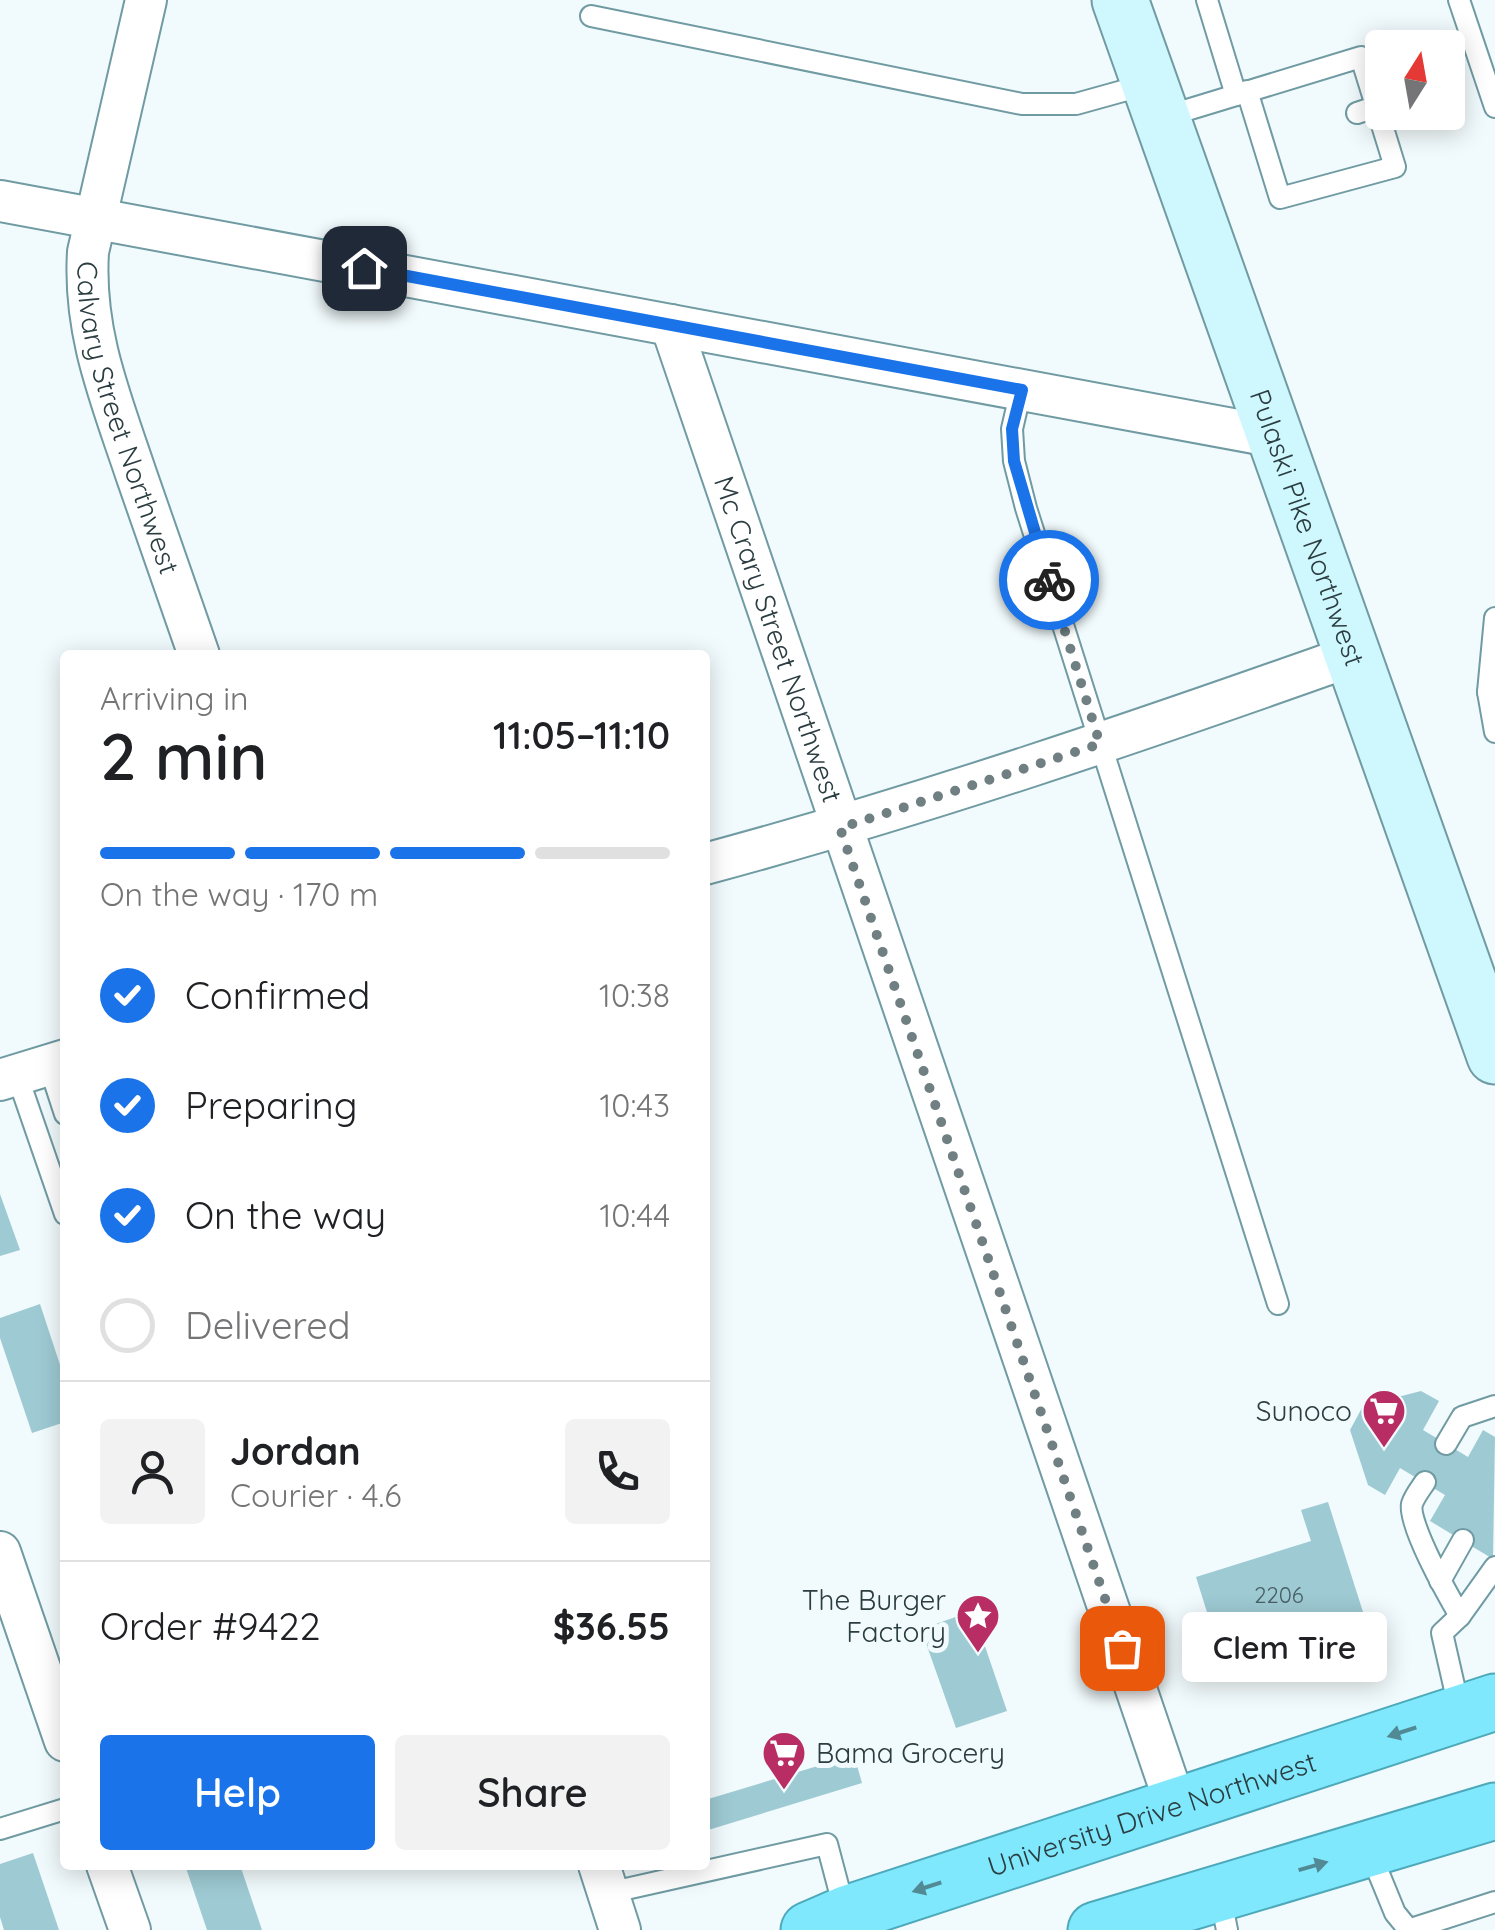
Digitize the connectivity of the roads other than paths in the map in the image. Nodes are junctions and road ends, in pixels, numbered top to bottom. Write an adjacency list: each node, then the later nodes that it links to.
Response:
1 (146, 0): 16 (street, Calvary Street Northwest)
2 (1120, 0): 8 (main road, Pulaski Pike Northwest)
3 (1207, 0): 7 (lane)
4 (1459, 0): 9 (lane)
5 (591, 16): 8 (lane)
6 (1365, 66): 7 (lane)
7 (1242, 93): 8 (lane); 14 (lane)
8 (1156, 101): 19 (main road, Pulaski Pike Northwest)
9 (1495, 107)
10 (1365, 110): 11 (lane)
11 (1357, 113)
12 (1385, 130): 14 (lane)
13 (1287, 137): 14 (lane)
14 (1265, 144)
15 (0, 201): 16 (street)
16 (95, 219): 17 (street); 21 (street, Calvary Street Northwest)
17 (671, 325): 18 (street); 26 (street, Mc Crary Street Northwest)
18 (1022, 390): 19 (street); 25 (lane)
19 (1276, 437): 22 (main road, Pulaski Pike Northwest)
20 (1495, 618): 23 (lane)
21 (197, 650)
22 (1354, 656): 25 (street); 28 (main road, Pulaski Pike Northwest)
23 (1492, 692): 24 (lane)
24 (1495, 732)
25 (1100, 744): 26 (street); 32 (lane)
26 (840, 828): 27 (street); 43 (street, Mc Crary Street Northwest)
27 (710, 863)
28 (1495, 1056)
29 (33, 1070): 30 (lane); 31 (lane)
30 (60, 1107)
31 (60, 1192)
32 (1278, 1304)
33 (1495, 1406): 34 (lane)
34 (1446, 1444)
35 (1424, 1482): 39 (lane)
36 (1462, 1540): 39 (lane)
37 (1495, 1567): 40 (lane)
38 (3, 1569): 42 (street)
39 (1440, 1581): 40 (lane)
40 (1460, 1616): 41 (lane)
41 (1478, 1708): 43 (highway, University Drive Northwest, one-way to 43)
42 (60, 1727)
43 (1176, 1806): 52 (highway, University Drive Northwest, one-way to 52)
44 (60, 1811): 46 (lane)
45 (1495, 1811): 47 (highway)
46 (0, 1829)
47 (1369, 1850): 51 (highway, one-way to 47); 55 (lane)
48 (109, 1870): 53 (street)
49 (609, 1896): 52 (lane)
50 (1495, 1902): 55 (lane)
51 (1223, 1911): 54 (highway)
52 (827, 1922)
53 (130, 1930)
54 (1096, 1930)
55 (1408, 1930)

